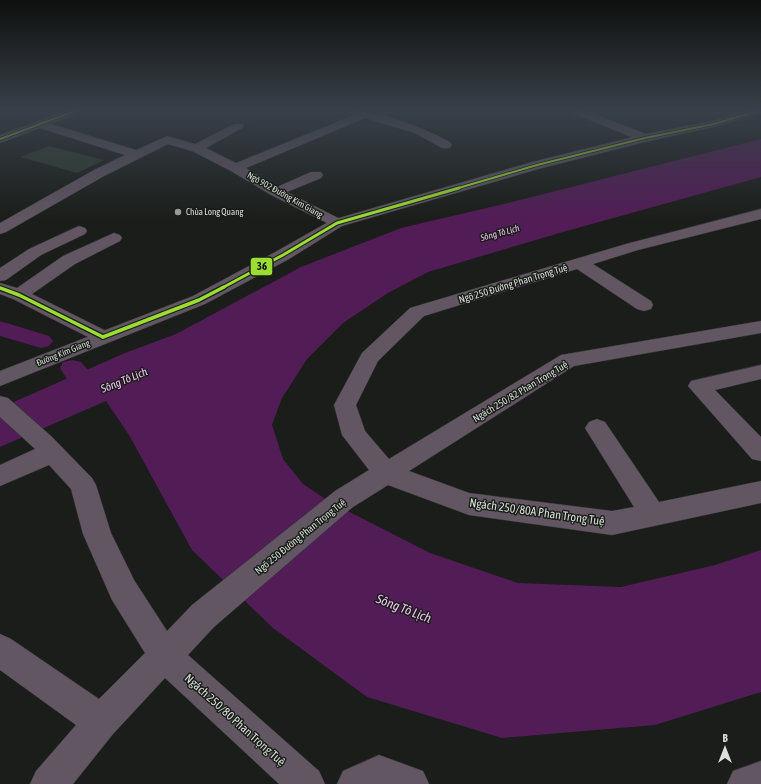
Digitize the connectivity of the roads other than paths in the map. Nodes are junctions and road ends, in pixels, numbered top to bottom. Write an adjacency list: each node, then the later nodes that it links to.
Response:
1 (113, 148): 6 (street)
2 (151, 148): 6 (street, Ngõ 902 Đường Kim Giang)
3 (196, 148): 7 (street, Ngõ 902 Đường Kim Giang)
4 (281, 148): 7 (street)
5 (606, 148): 11 (main road, Đường Kim Giang)
6 (136, 155): 12 (street)
7 (236, 168): 9 (street, Ngõ 902 Đường Kim Giang)
8 (316, 175): 9 (street)
9 (276, 192): 11 (street, Ngõ 902 Đường Kim Giang)
10 (761, 214): 15 (street, Ngõ 250 Đường Phan Trọng Tuệ)
11 (337, 223): 21 (main road, Đường Kim Giang)
12 (0, 229)
13 (79, 231): 16 (street)
14 (114, 238): 18 (street)
15 (580, 263): 19 (street); 28 (street, Ngõ 250 Đường Phan Trọng Tuệ)
16 (0, 276)
17 (0, 288): 18 (street)
18 (19, 295): 21 (street)
19 (644, 305)
20 (761, 327): 28 (street, Ngách 250/82 Phan Trọng Tuệ)
21 (103, 337): 23 (main road, Đường Kim Giang)
22 (761, 372): 27 (street)
23 (0, 379)
24 (0, 404): 26 (street, Ngách 250/80 Phan Trọng Tuệ)
25 (597, 428): 31 (street)
26 (48, 447): 29 (street); 33 (street, Ngách 250/80 Phan Trọng Tuệ)
27 (761, 452)
28 (387, 474): 31 (street, Ngách 250/80A Phan Trọng Tuệ); 33 (street, Ngõ 250 Đường Phan Trọng Tuệ)
29 (0, 476)
30 (761, 492): 31 (street, Ngách 250/80A Phan Trọng Tuệ)
31 (654, 515)
32 (1, 652): 34 (street)
33 (164, 655): 34 (street, Ngõ 250 Đường Phan Trọng Tuệ); 37 (street, Ngách 250/80 Phan Trọng Tuệ)
34 (101, 722): 36 (street, Ngõ 250 Đường Phan Trọng Tuệ)
35 (761, 780): 40 (street)
36 (49, 784)
37 (306, 784)
38 (356, 784): 39 (street)
39 (410, 784)
40 (746, 784)

